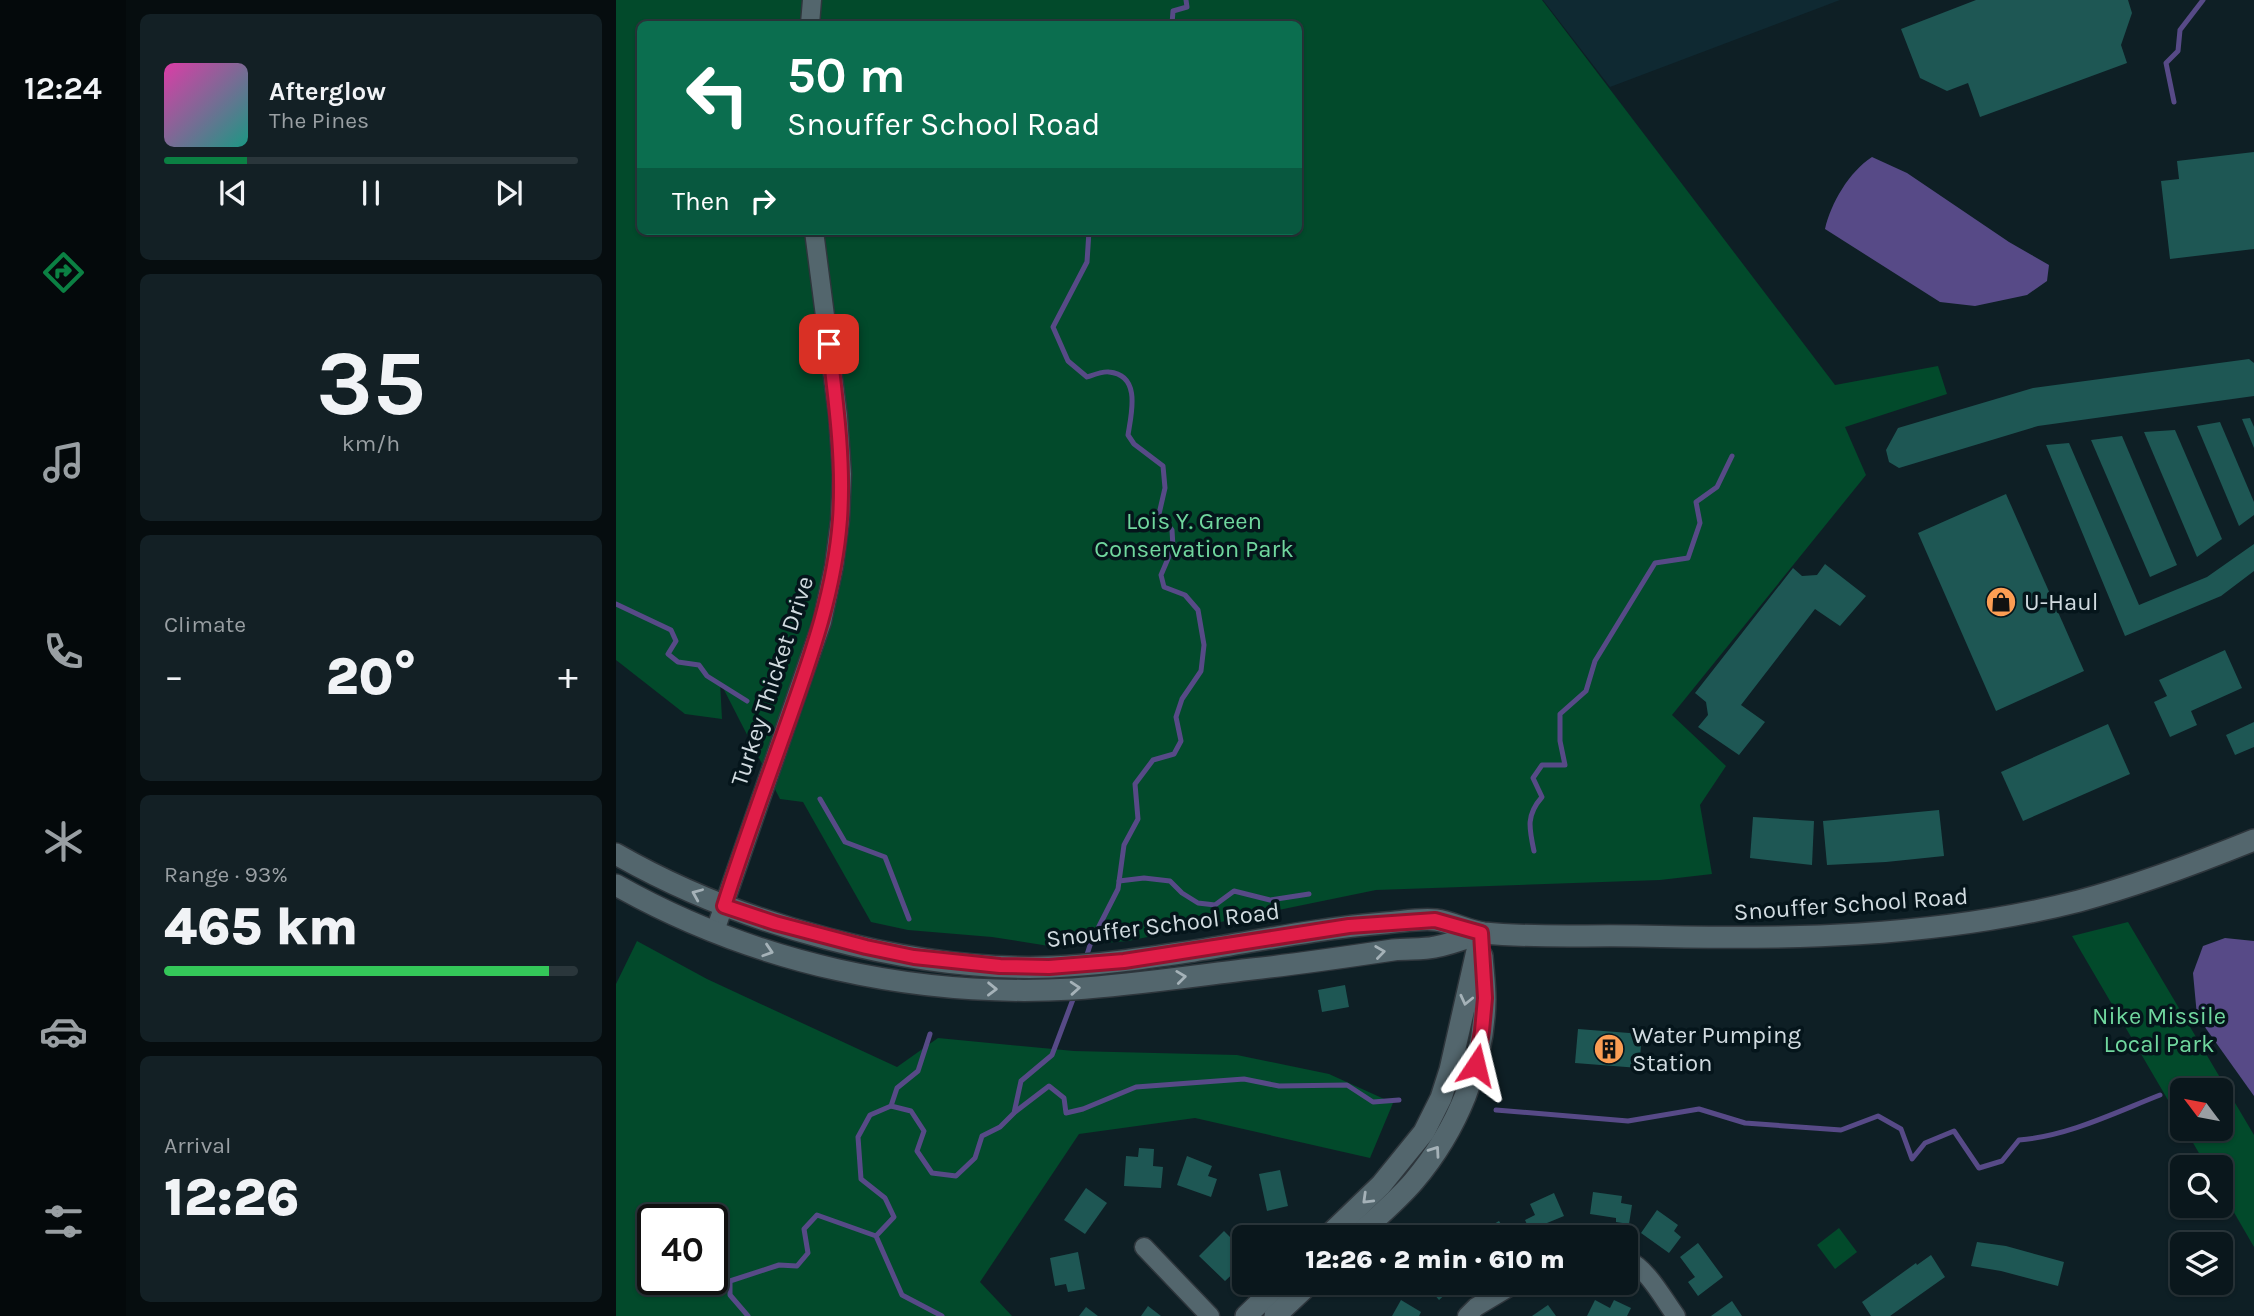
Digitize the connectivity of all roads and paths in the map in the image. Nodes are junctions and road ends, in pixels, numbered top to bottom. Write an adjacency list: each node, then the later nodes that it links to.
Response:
1 (812, 0): 2 (street)
2 (810, 21)
3 (815, 235): 7 (street, Turkey Thicket Drive)
4 (2254, 840): 9 (main road, Snouffer School Road)
5 (616, 854): 7 (main road, Snouffer School Road, one-way to 5)
6 (616, 885): 8 (main road, Snouffer School Road)
7 (724, 906): 8 (street, Turkey Thicket Drive); 9 (main road, Snouffer School Road)
8 (715, 931): 9 (main road, Snouffer School Road, one-way to 9)
9 (1481, 933): 10 (main road, one-way to 10); 11 (main road, one-way to 9)
10 (1339, 1225)
11 (1368, 1225)
12 (1144, 1247): 17 (street)
13 (1638, 1267): 21 (street)
14 (1268, 1295): 18 (main road)
15 (1297, 1295): 19 (main road)
16 (1496, 1295): 20 (street)
17 (1210, 1316)
18 (1246, 1316)
19 (1275, 1316)
20 (1468, 1316)
21 (1676, 1316)

